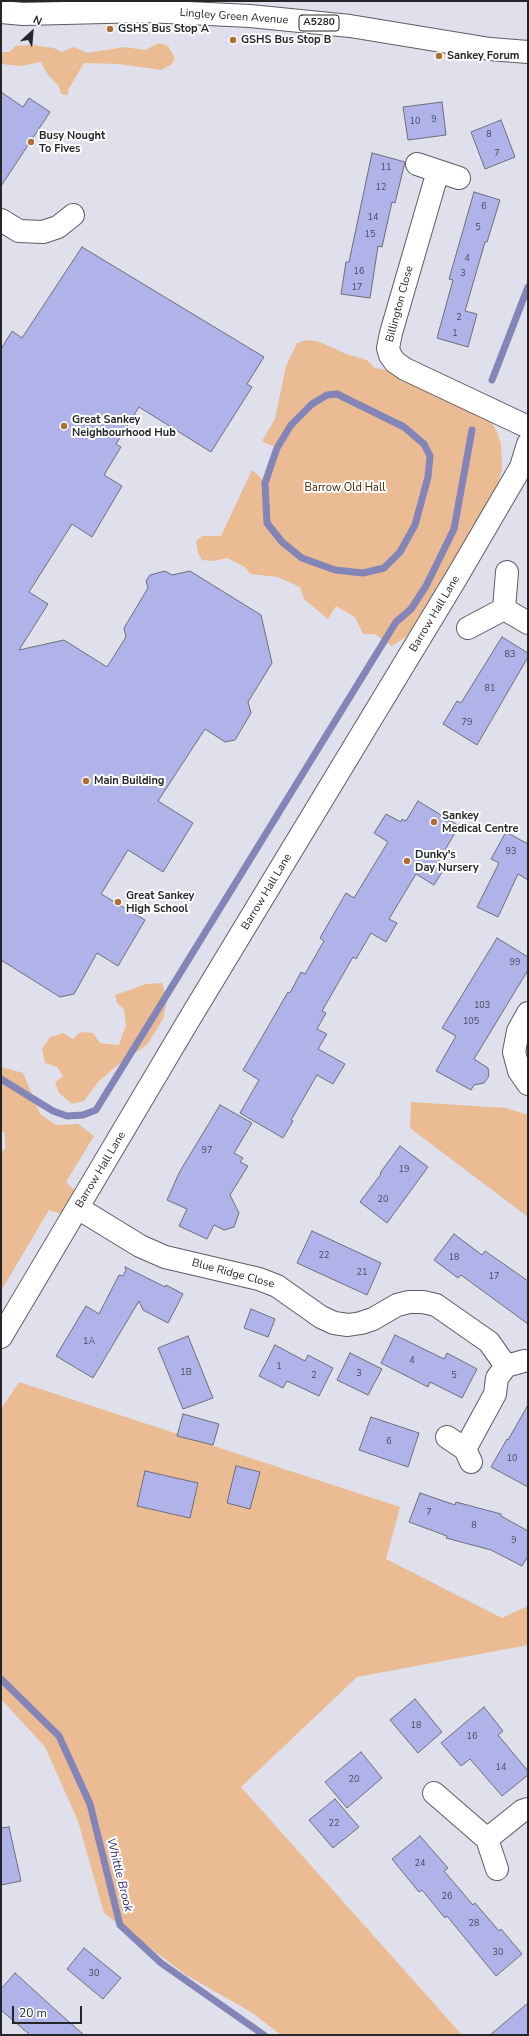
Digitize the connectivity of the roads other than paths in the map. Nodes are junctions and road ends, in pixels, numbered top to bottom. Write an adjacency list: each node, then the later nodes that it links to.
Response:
1 (1, 12): 2 (street, Lingley Green Avenue / A5280)
2 (23, 14): 3 (street, Lingley Green Avenue / A5280); 4 (street, Lingley Green Avenue / A5280)
3 (1, 20)
4 (490, 49): 5 (street, Lingley Green Avenue / A5280); 6 (street, Lingley Green Avenue / A5280)
5 (528, 52)
6 (528, 64)
7 (417, 164): 8 (street)
8 (438, 171): 9 (street); 12 (street, Billington Close)
9 (459, 178)
10 (73, 215): 11 (street)
11 (1, 220)
12 (528, 427)
13 (528, 444): 20 (street, Barrow Hall Lane)
14 (506, 572): 15 (street)
15 (504, 609): 16 (street); 17 (street)
16 (528, 623)
17 (468, 628)
18 (528, 1013): 19 (street)
19 (528, 1084)
20 (78, 1208): 21 (street, Barrow Hall Lane); 22 (street, Blue Ridge Close)
21 (1, 1337)
22 (447, 1437)
23 (434, 1793): 25 (street)
24 (528, 1809): 25 (street)
25 (487, 1839): 26 (street)
26 (497, 1869)

